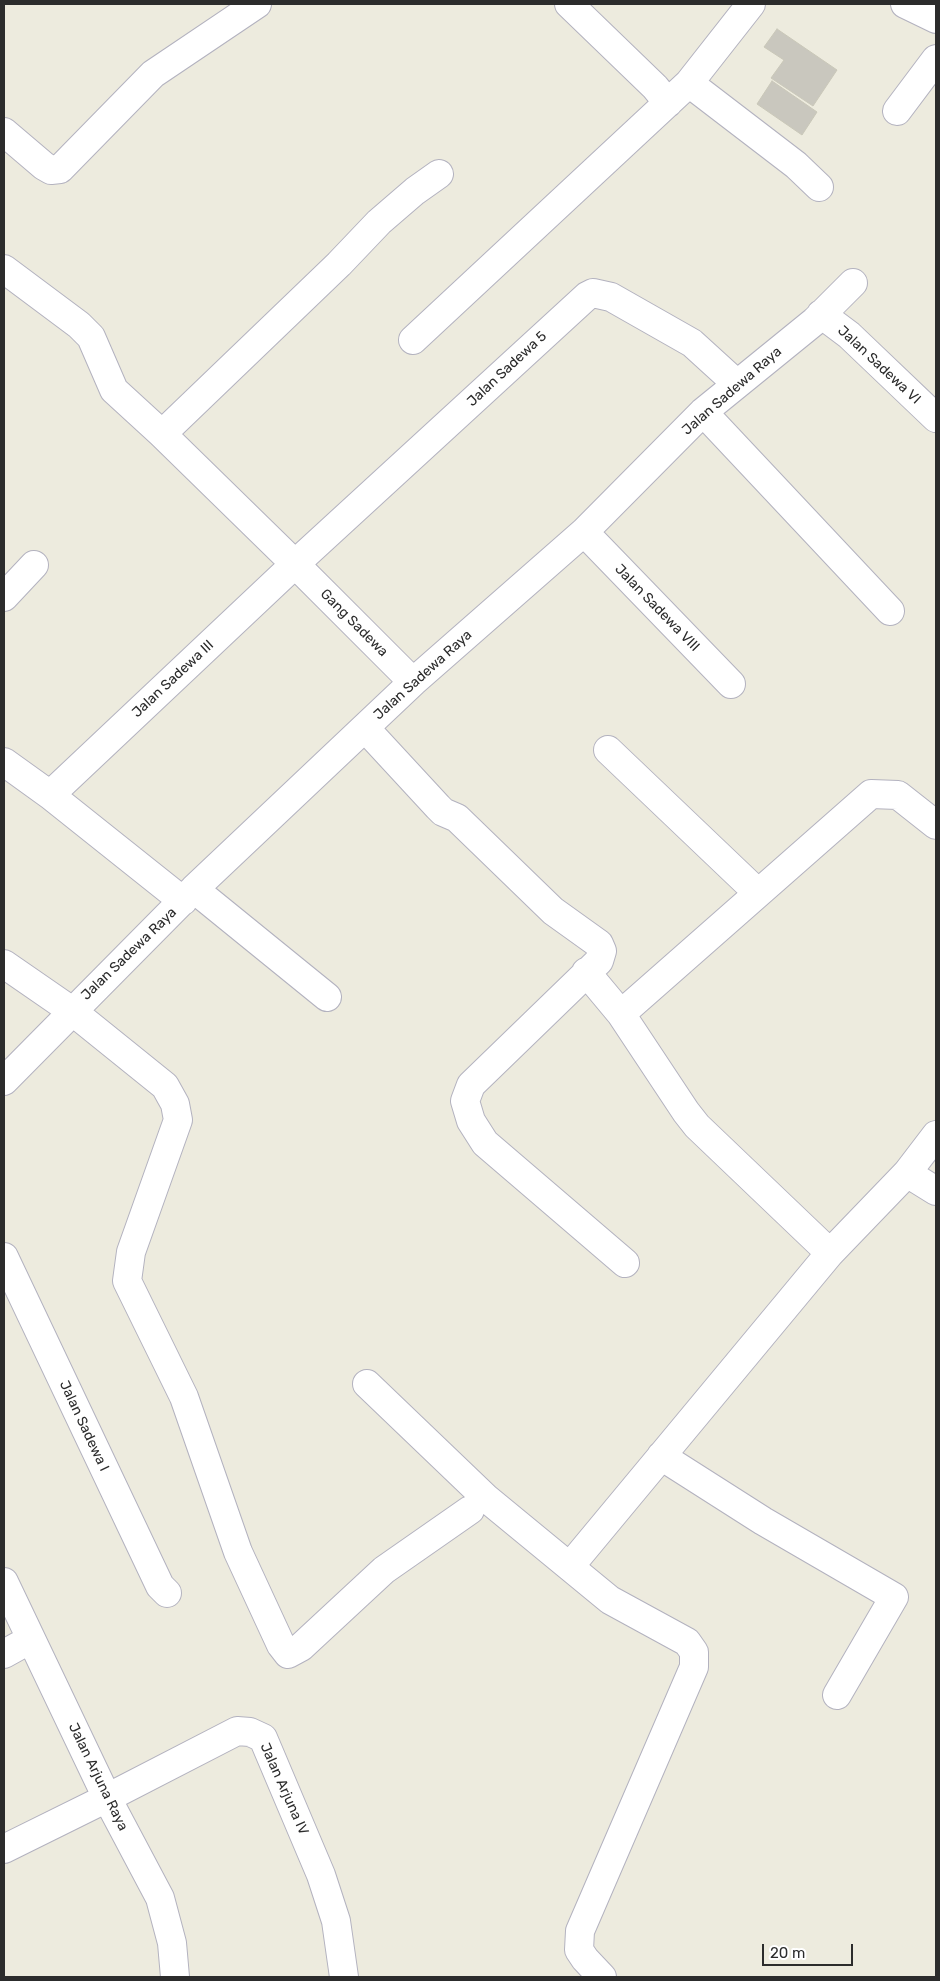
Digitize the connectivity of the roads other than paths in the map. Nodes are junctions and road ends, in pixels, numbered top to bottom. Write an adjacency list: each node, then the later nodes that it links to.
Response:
1 (257, 4): 10 (street)
2 (569, 4): 8 (street)
3 (751, 4): 7 (street)
4 (904, 4): 5 (street)
5 (936, 19)
6 (936, 59): 9 (street)
7 (689, 83): 8 (street); 12 (street)
8 (668, 102): 16 (street)
9 (897, 111)
10 (4, 132)
11 (439, 174): 20 (street)
12 (819, 187)
13 (4, 269): 20 (street, Gang Sadewa)
14 (853, 282): 15 (street, Jalan Sadewa Raya)
15 (821, 314): 17 (street, Jalan Sadewa Raya); 19 (street, Jalan Sadewa VI)
16 (413, 340)
17 (737, 384): 18 (street, Jalan Sadewa Raya); 22 (street, Jalan Sadewa 5)
18 (703, 412): 21 (street, Jalan Sadewa Raya); 25 (street)
19 (936, 418)
20 (162, 434): 22 (street, Gang Sadewa)
21 (584, 532): 26 (street, Jalan Sadewa Raya); 27 (street, Jalan Sadewa VIII)
22 (295, 564): 26 (street, Gang Sadewa); 31 (street, Jalan Sadewa III)
23 (34, 565): 24 (street)
24 (4, 597)
25 (890, 611)
26 (413, 682): 28 (street, Jalan Sadewa Raya)
27 (730, 684)
28 (365, 728): 34 (street, Jalan Sadewa Raya); 36 (street)
29 (608, 750): 33 (street)
30 (4, 762): 31 (street)
31 (50, 795): 34 (street)
32 (936, 825): 33 (street)
33 (757, 892): 39 (street)
34 (189, 895): 37 (street); 38 (street, Jalan Sadewa Raya)
35 (4, 964): 38 (street)
36 (586, 972): 39 (street); 46 (street)
37 (327, 997)
38 (72, 1011): 40 (street, Jalan Sadewa Raya); 49 (street)
39 (621, 1014): 44 (street)
40 (4, 1081)
41 (936, 1135): 42 (street)
42 (907, 1173): 43 (street); 44 (street)
43 (936, 1190)
44 (830, 1253): 48 (street)
45 (4, 1257): 52 (street, Jalan Sadewa I)
46 (625, 1263)
47 (367, 1384): 50 (street)
48 (661, 1456): 50 (street); 55 (street)
49 (470, 1510)
50 (571, 1565): 60 (street)
51 (4, 1582): 53 (street, Jalan Arjuna Raya)
52 (167, 1594)
53 (31, 1639): 54 (street); 56 (street, Jalan Arjuna Raya)
54 (4, 1654)
55 (836, 1695)
56 (107, 1798): 57 (street); 58 (street, Jalan Arjuna Raya); 59 (street, Jalan Arjuna IV)
57 (4, 1849)
58 (175, 1977)
59 (344, 1977)
60 (602, 1977)

